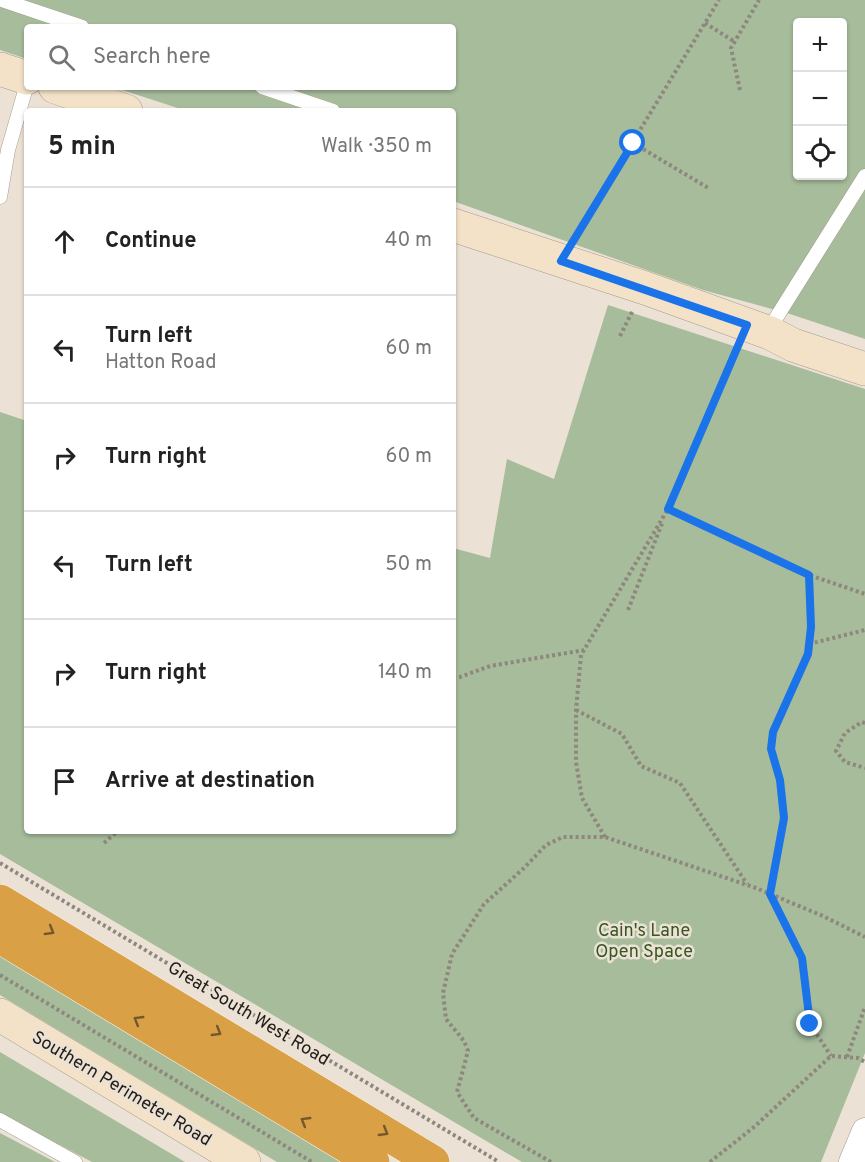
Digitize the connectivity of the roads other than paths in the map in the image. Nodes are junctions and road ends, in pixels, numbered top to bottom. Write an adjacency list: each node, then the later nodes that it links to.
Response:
1 (2, 0): 2 (lane)
2 (73, 24)
3 (0, 69): 4 (street)
4 (24, 77)
5 (25, 90): 11 (lane)
6 (68, 90): 8 (street)
7 (271, 90): 9 (lane)
8 (113, 100)
9 (324, 108)
10 (865, 176): 13 (lane)
11 (0, 197)
12 (456, 226): 13 (street)
13 (759, 329): 14 (street)
14 (865, 369)
15 (0, 901): 23 (highway, Great South West Road, one-way to 23)
16 (0, 937): 22 (highway, one-way to 16)
17 (0, 1015): 21 (street, Southern Perimeter Road)
18 (0, 1120): 20 (lane)
19 (865, 1131): 24 (street)
20 (75, 1162)
21 (244, 1162)
22 (373, 1162)
23 (433, 1162)
24 (852, 1162)

